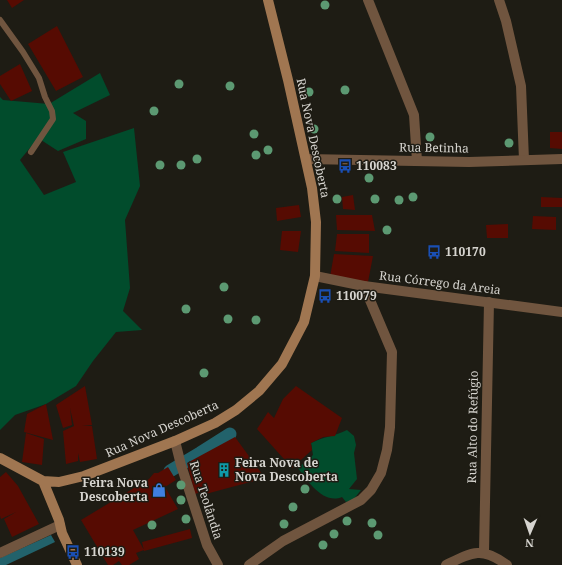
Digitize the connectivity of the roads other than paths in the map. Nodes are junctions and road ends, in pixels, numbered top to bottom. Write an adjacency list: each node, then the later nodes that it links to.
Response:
1 (268, 0): 6 (main road, Rua Nova Descoberta)
2 (368, 0): 9 (street)
3 (499, 0): 8 (street)
4 (0, 20): 5 (lane)
5 (31, 152)
6 (306, 159): 9 (street, Rua Betinha); 10 (main road, Rua Nova Descoberta)
7 (562, 159): 8 (street, Rua Betinha)
8 (524, 160): 9 (street, Rua Betinha)
9 (417, 161)
10 (315, 276): 11 (street, Rua Córrego da Areia); 14 (main road, Rua Nova Descoberta)
11 (364, 286): 12 (street, Rua Córrego da Areia); 22 (street)
12 (489, 302): 13 (street, Rua Córrego da Areia); 18 (street, Rua Alto do Refúgio)
13 (562, 312)
14 (174, 441): 16 (main road, Rua Nova Descoberta); 21 (street, Rua Teolândia)
15 (0, 458): 16 (main road)
16 (43, 481): 17 (main road)
17 (60, 525): 19 (street); 20 (main road)
18 (480, 552): 23 (street); 24 (street)
19 (0, 553)
20 (77, 565)
21 (218, 565)
22 (249, 565)
23 (446, 565)
24 (507, 565)

